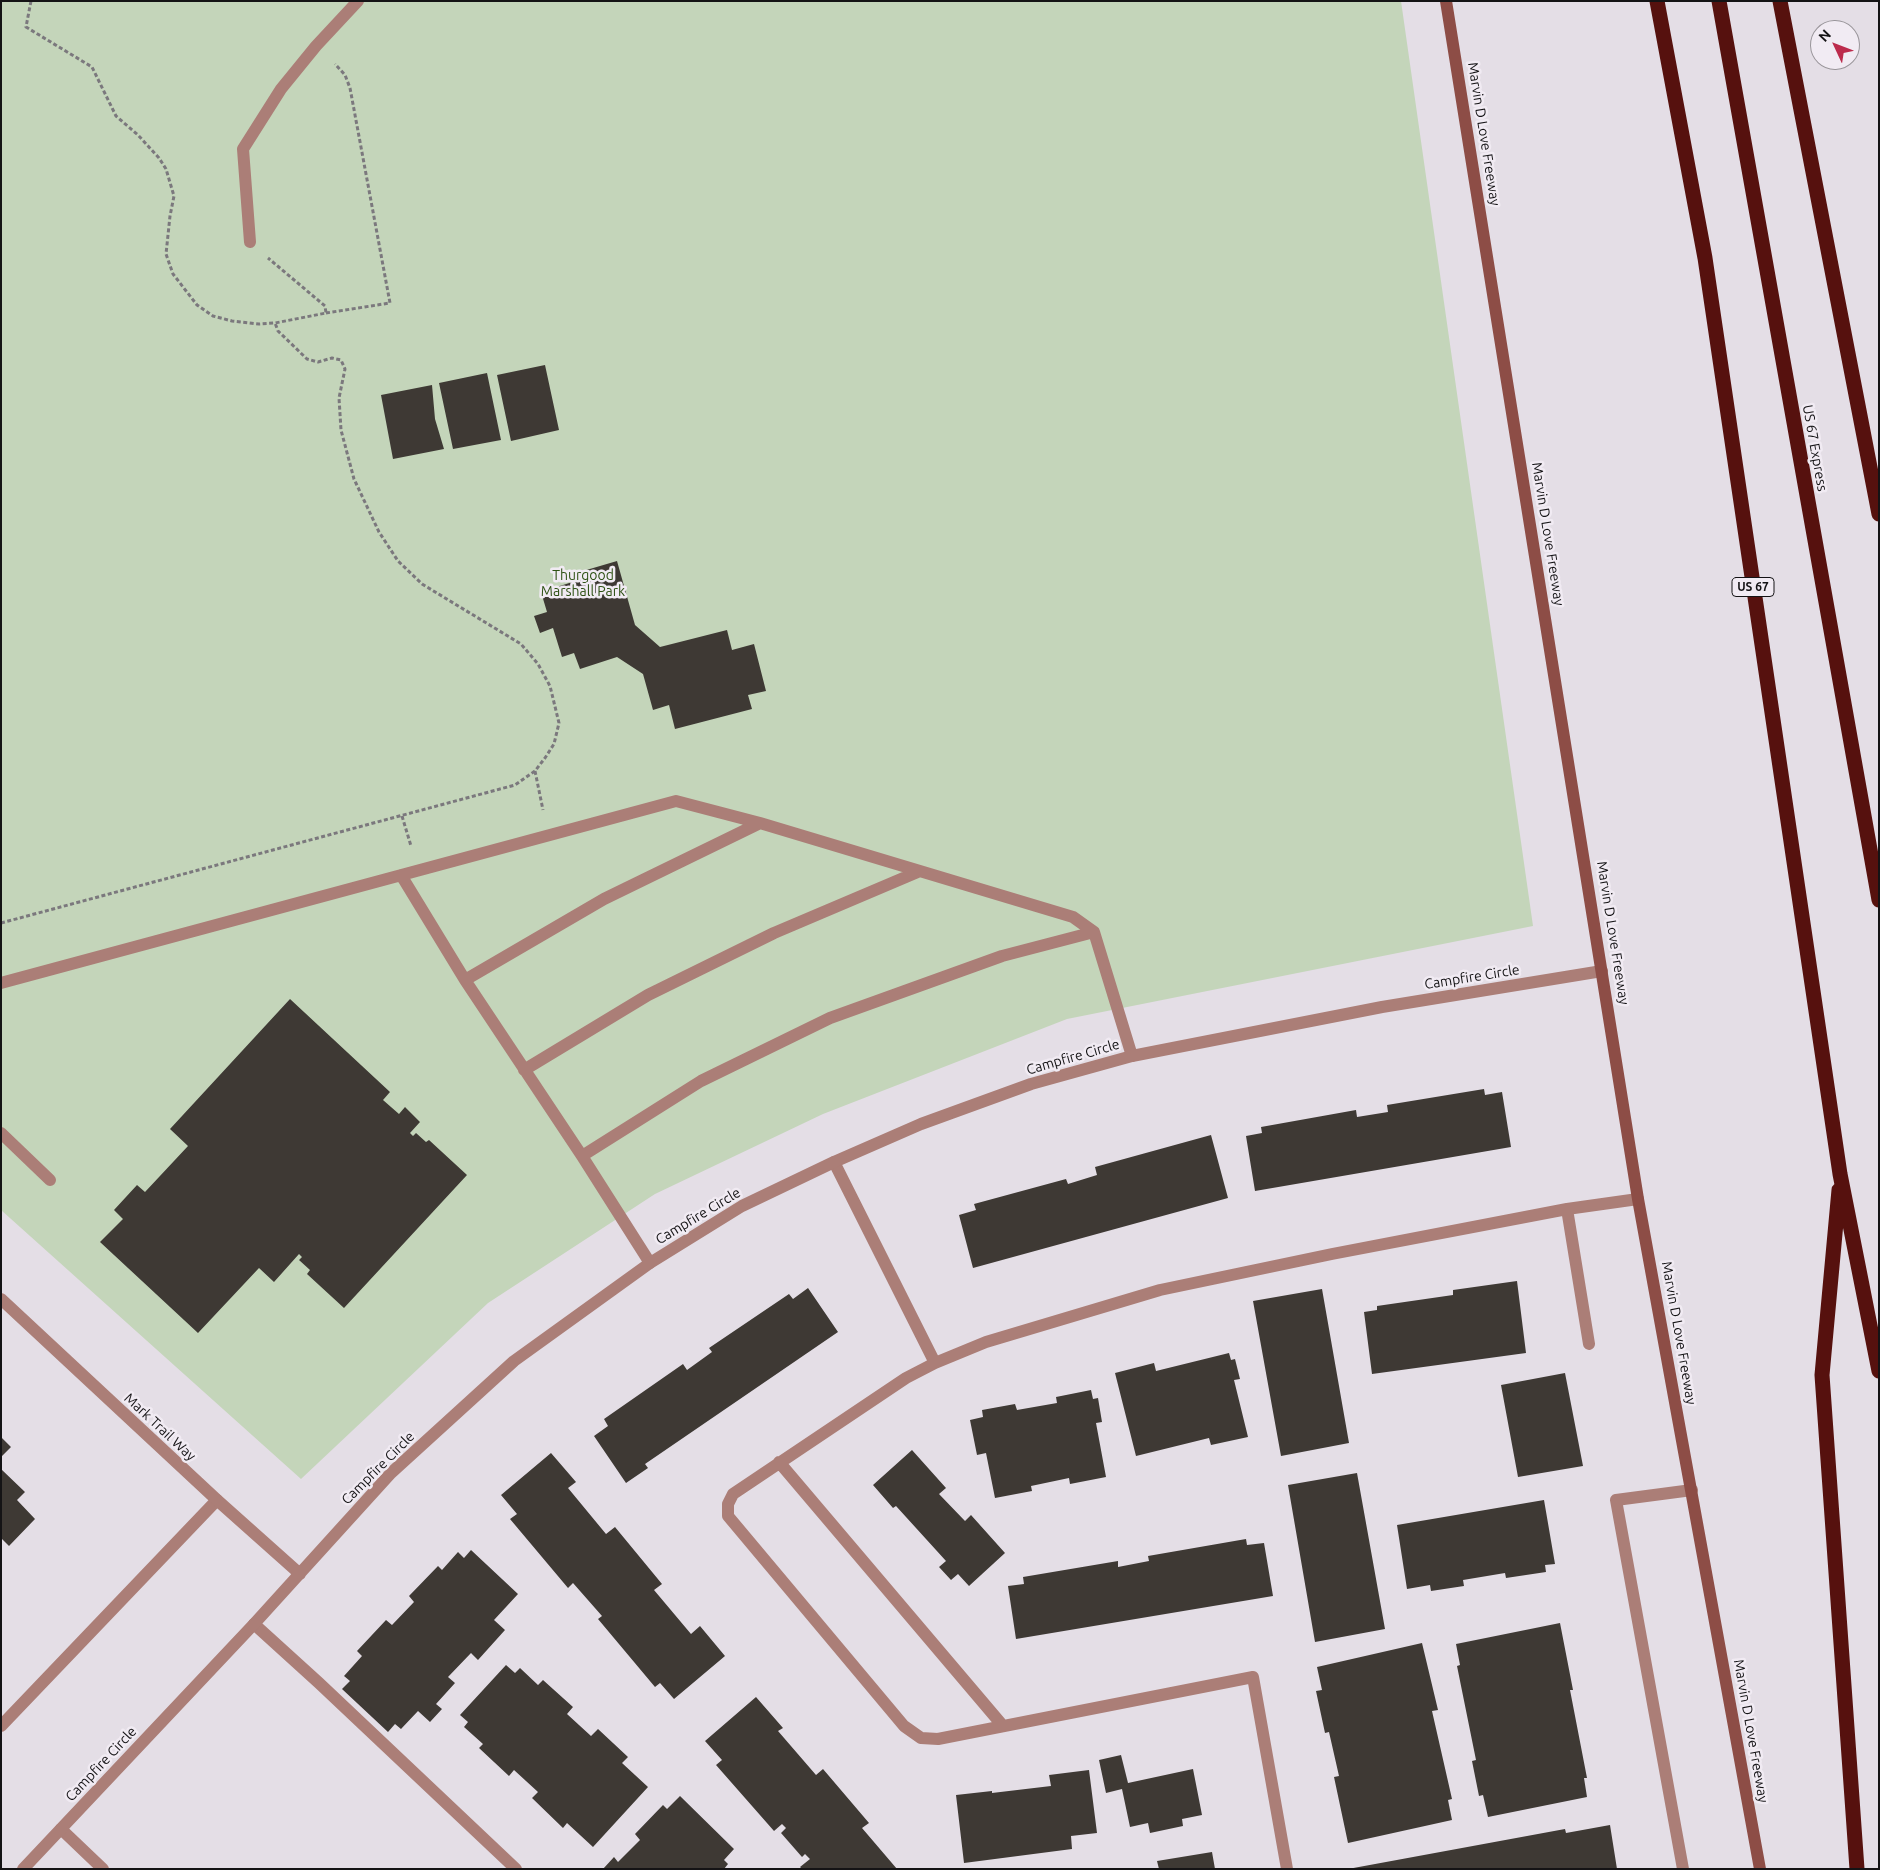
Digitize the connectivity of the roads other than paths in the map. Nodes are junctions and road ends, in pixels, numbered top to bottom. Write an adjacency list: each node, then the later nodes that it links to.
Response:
1 (358, 1): 6 (street)
2 (1446, 1): 13 (main road, Marvin D Love Freeway)
3 (1657, 1): 21 (highway, US 67)
4 (1719, 1): 11 (highway, US 67 Express)
5 (1780, 1): 7 (highway)
6 (250, 242)
7 (1879, 514)
8 (760, 823): 9 (street); 10 (street); 14 (street)
9 (920, 871): 12 (street); 17 (street)
10 (401, 875): 14 (street); 15 (street)
11 (1879, 900)
12 (1094, 932): 16 (street); 19 (street)
13 (1602, 971): 16 (street, Campfire Circle); 23 (main road, Marvin D Love Freeway)
14 (465, 980): 17 (street)
15 (1, 983)
16 (1132, 1056): 20 (street, Campfire Circle)
17 (524, 1070): 19 (street)
18 (1, 1133): 22 (street)
19 (582, 1156): 25 (street)
20 (834, 1162): 25 (street, Campfire Circle); 28 (street)
21 (1840, 1174): 29 (highway, US 67); 44 (highway)
22 (50, 1180)
23 (1638, 1199): 24 (street); 31 (main road, Marvin D Love Freeway)
24 (1568, 1209): 27 (street); 28 (street)
25 (650, 1262): 33 (street, Campfire Circle)
26 (1, 1299): 32 (street, Mark Trail Way)
27 (1589, 1344)
28 (936, 1363): 30 (street)
29 (1879, 1371)
30 (779, 1462): 36 (street); 36 (street)
31 (1692, 1490): 42 (street); 43 (main road, Marvin D Love Freeway)
32 (217, 1500): 33 (street, Mark Trail Way); 35 (street)
33 (300, 1574): 34 (street, Campfire Circle)
34 (254, 1624): 37 (street, Campfire Circle); 40 (street)
35 (1, 1726)
36 (1003, 1726): 41 (street)
37 (60, 1829): 38 (street, Campfire Circle); 39 (street)
38 (24, 1869)
39 (103, 1869)
40 (516, 1869)
41 (1287, 1869)
42 (1683, 1869)
43 (1760, 1869)
44 (1857, 1869)

